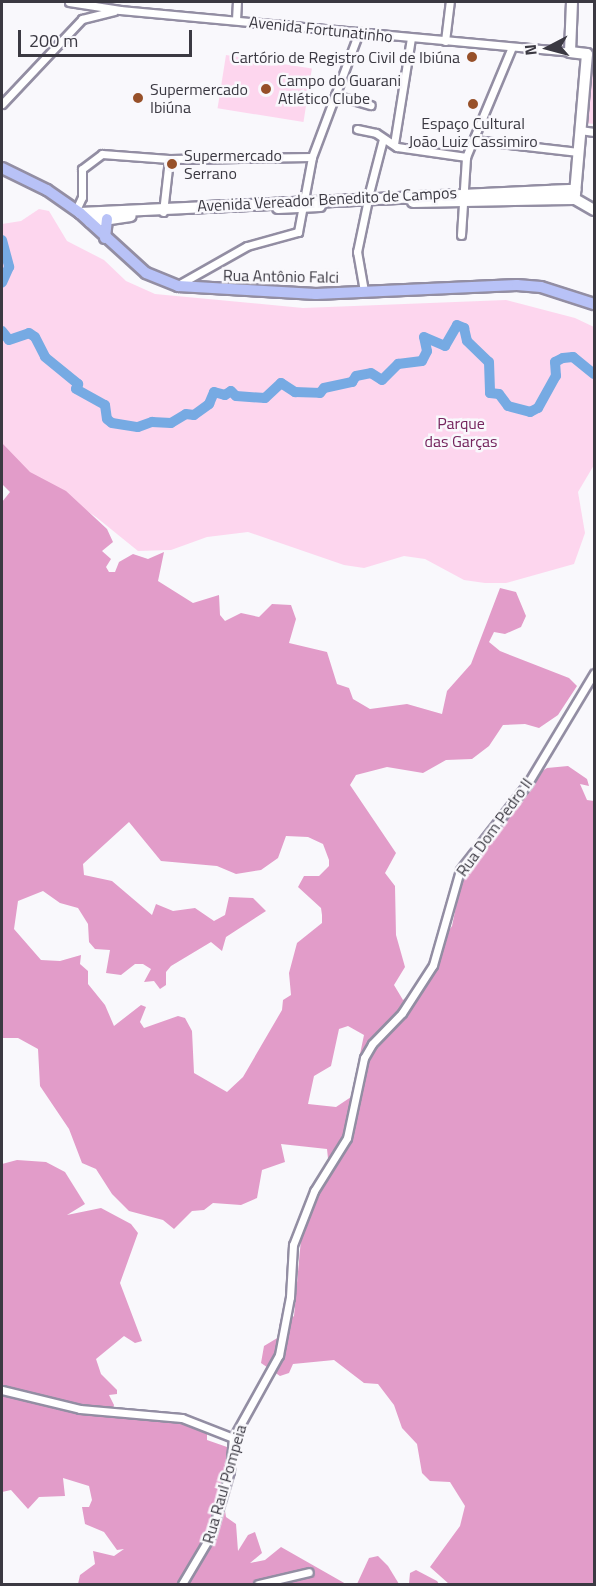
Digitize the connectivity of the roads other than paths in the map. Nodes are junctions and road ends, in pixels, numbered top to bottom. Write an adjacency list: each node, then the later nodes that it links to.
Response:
1 (69, 2): 5 (street, Avenida Fortunatinho)
2 (237, 2): 10 (street)
3 (450, 2): 13 (street)
4 (572, 2): 15 (main road)
5 (84, 4): 6 (street, Avenida Fortunatinho); 9 (street)
6 (96, 6): 7 (street, Avenida Fortunatinho); 8 (street)
7 (120, 10): 8 (street, Avenida Fortunatinho); 10 (street, Avenida Fortunatinho)
8 (91, 16): 9 (street, Avenida Fortunatinho)
9 (82, 19): 18 (street)
10 (236, 20): 11 (street, Avenida Fortunatinho)
11 (359, 32): 12 (street, Avenida Fortunatinho); 17 (street)
12 (411, 38): 13 (street, Avenida Fortunatinho); 25 (street)
13 (445, 40): 14 (street, Avenida Fortunatinho)
14 (512, 46): 15 (street, Avenida Fortunatinho); 24 (street)
15 (570, 52): 16 (main road, Avenida Fortunatinho)
16 (591, 54): 21 (main road)
17 (335, 95): 19 (street); 27 (street)
18 (2, 104)
19 (371, 105)
20 (357, 129): 23 (street)
21 (580, 130): 22 (street); 26 (main road)
22 (594, 132)
23 (383, 139): 25 (street); 35 (street)
24 (474, 140): 26 (street); 28 (street)
25 (394, 144): 28 (street)
26 (578, 152): 33 (main road)
27 (312, 157): 29 (street); 36 (street)
28 (466, 157): 34 (street)
29 (169, 159): 37 (street); 39 (street)
30 (2, 168): 32 (main road, Rua Antônio Falci)
31 (2, 177): 32 (main road)
32 (30, 182): 39 (main road, Rua Antônio Falci)
33 (575, 194): 34 (main road, Avenida Vereador Benedito de Campos); 38 (main road)
34 (463, 197): 35 (main road, Avenida Vereador Benedito de Campos); 42 (street)
35 (368, 200): 36 (main road, Avenida Vereador Benedito de Campos); 45 (street)
36 (304, 204): 37 (main road, Avenida Vereador Benedito de Campos); 44 (street)
37 (163, 209): 39 (main road, Avenida Vereador Benedito de Campos); 40 (main road, Avenida Vereador Benedito de Campos)
38 (594, 210)
39 (78, 212): 41 (main road, Rua Antônio Falci)
40 (107, 219): 41 (main road, Avenida Vereador Benedito de Campos); 43 (main road)
41 (90, 222): 43 (main road, Rua Antônio Falci)
42 (461, 235)
43 (105, 237): 44 (main road, Rua Antônio Falci)
44 (178, 286): 45 (main road, Rua Antônio Falci)
45 (364, 291): 46 (main road, Rua Antônio Falci)
46 (594, 304)
47 (594, 673): 48 (street, Rua Dom Pedro II)
48 (291, 1280): 50 (street, Rua Raul Pompeia)
49 (2, 1390): 50 (street)
50 (234, 1438): 52 (street, Rua Raul Pompeia)
51 (309, 1572): 53 (street)
52 (182, 1584)
53 (258, 1584)

